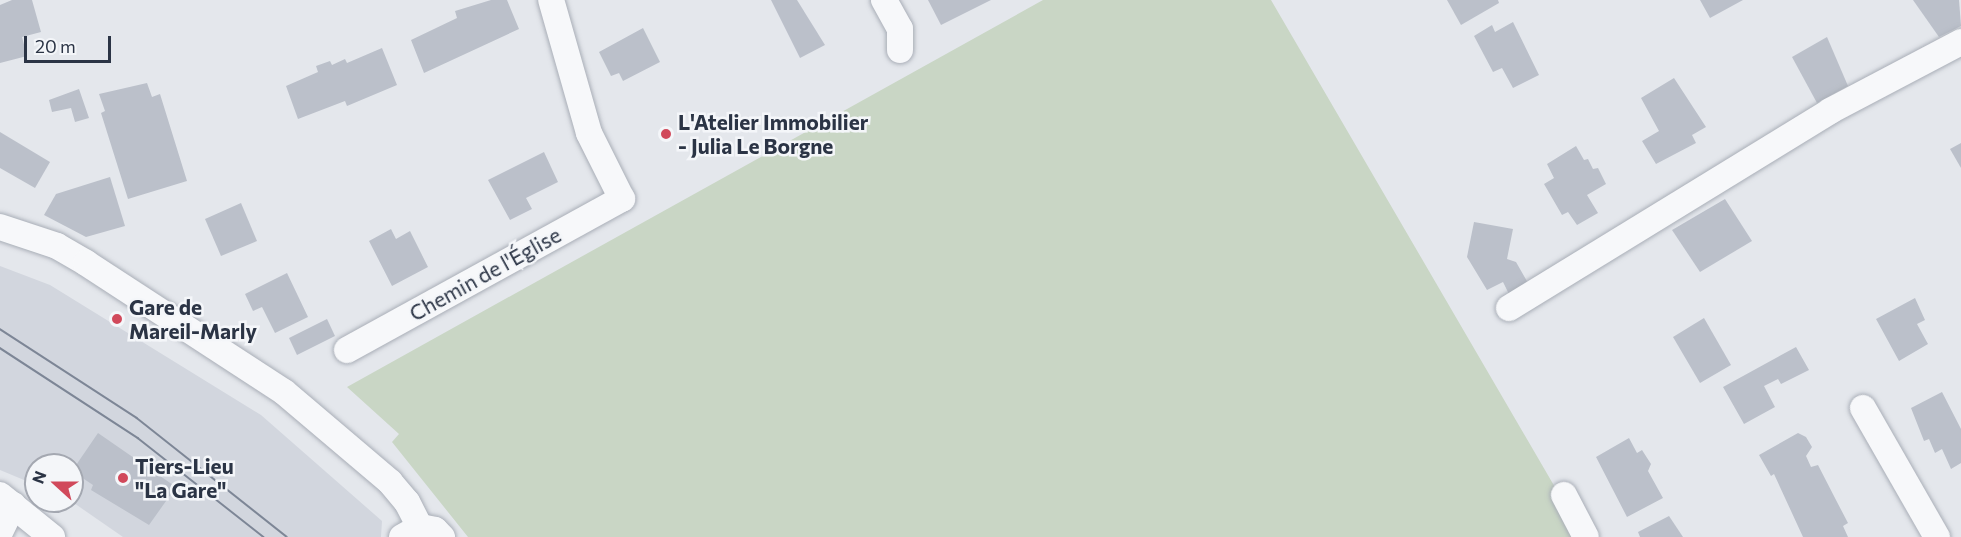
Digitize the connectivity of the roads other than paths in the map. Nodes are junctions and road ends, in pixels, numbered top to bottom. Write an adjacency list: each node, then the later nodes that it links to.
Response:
1 (550, 0): 7 (street, Chemin de l'Église)
2 (884, 0): 4 (street)
3 (1961, 42): 6 (street)
4 (900, 50)
5 (0, 227): 12 (street)
6 (1509, 308)
7 (347, 350)
8 (1863, 408): 15 (street)
9 (1564, 495): 14 (street)
10 (7, 500): 11 (street); 13 (street)
11 (0, 532)
12 (421, 534)
13 (52, 537)
14 (1586, 537)
15 (1937, 537)

